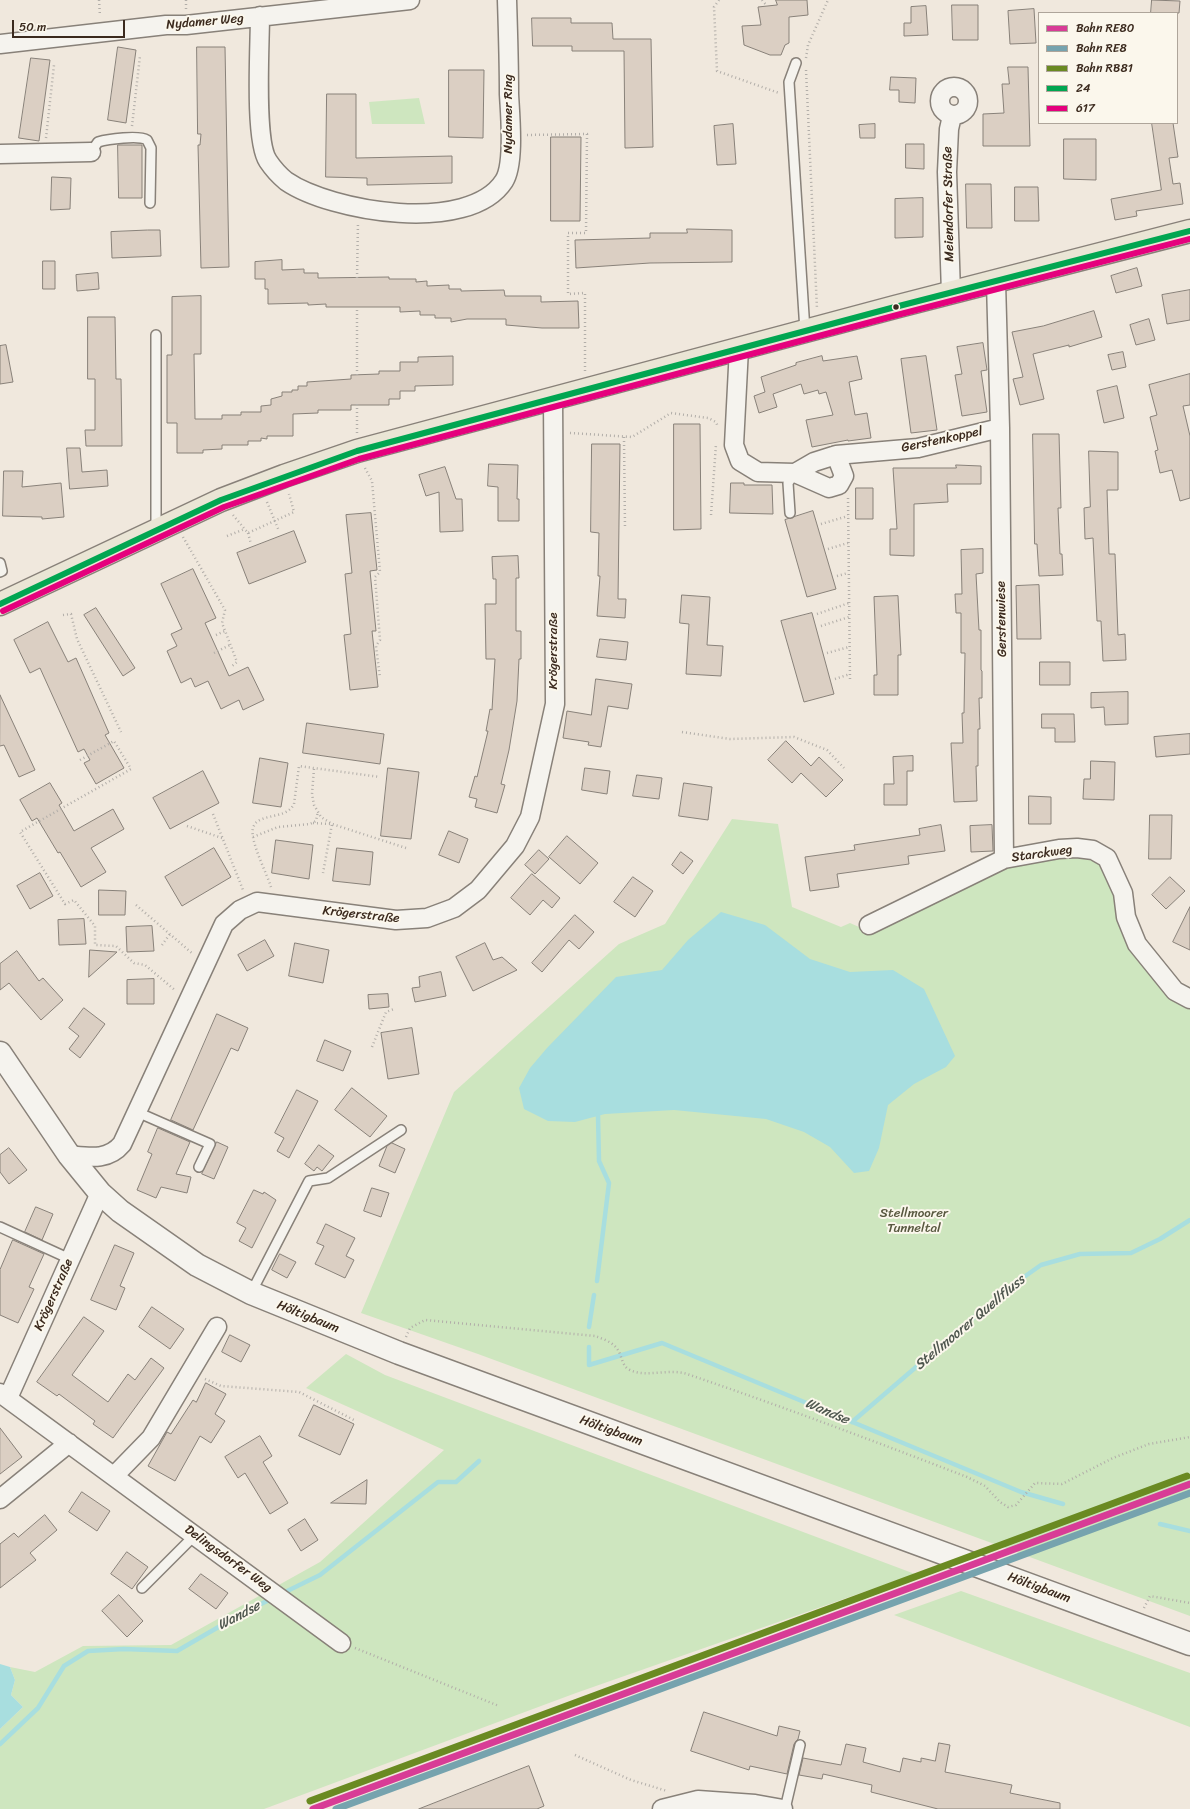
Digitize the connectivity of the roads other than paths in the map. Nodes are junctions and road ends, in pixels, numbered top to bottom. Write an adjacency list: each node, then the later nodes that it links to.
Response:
1 (410, 0): 3 (street, Nydamer Weg)
2 (507, 0): 3 (street, Nydamer Ring)
3 (260, 16): 4 (street, Nydamer Weg)
4 (0, 44)
5 (796, 63): 13 (lane)
6 (952, 116): 12 (street, Meiendorfer Straße)
7 (91, 152): 8 (street); 9 (lane)
8 (0, 154)
9 (150, 203)
10 (1190, 231): 11 (main road)
11 (996, 282): 12 (main road); 17 (street, Gerstenwiese)
12 (950, 293): 13 (main road)
13 (812, 329): 15 (main road)
14 (156, 335): 21 (lane)
15 (739, 348): 16 (main road); 19 (street)
16 (553, 398): 21 (main road); 29 (street, Krögerstraße)
17 (1000, 428): 18 (street, Gerstenkoppel); 25 (street, Gerstenwiese)
18 (836, 455): 19 (street, Gerstenkoppel); 19 (street)
19 (795, 473): 20 (lane)
20 (790, 512)
21 (166, 526): 24 (main road)
22 (0, 563): 23 (lane)
23 (0, 572)
24 (0, 604)
25 (1004, 859): 26 (street, Starckweg); 27 (street, Starckweg)
26 (870, 925)
27 (1190, 999)
28 (0, 1053): 31 (main road, Höltigbaum)
29 (137, 1112): 31 (street, Krögerstraße); 32 (lane)
30 (401, 1130): 36 (lane)
31 (69, 1155): 33 (main road, Höltigbaum)
32 (199, 1167)
33 (100, 1193): 35 (street, Krögerstraße); 36 (main road, Höltigbaum)
34 (0, 1226): 35 (lane)
35 (70, 1259): 38 (street, Krögerstraße)
36 (251, 1293): 45 (main road, Höltigbaum)
37 (217, 1327): 40 (street)
38 (4, 1395): 39 (street, Delingsdorfer Weg)
39 (68, 1444): 40 (street, Delingsdorfer Weg); 41 (street)
40 (114, 1476): 42 (street, Delingsdorfer Weg)
41 (0, 1499)
42 (195, 1535): 43 (lane); 44 (street, Delingsdorfer Weg)
43 (142, 1588)
44 (341, 1643)
45 (1190, 1644)
46 (800, 1745): 48 (lane)
47 (662, 1809): 48 (street)
48 (784, 1809)

